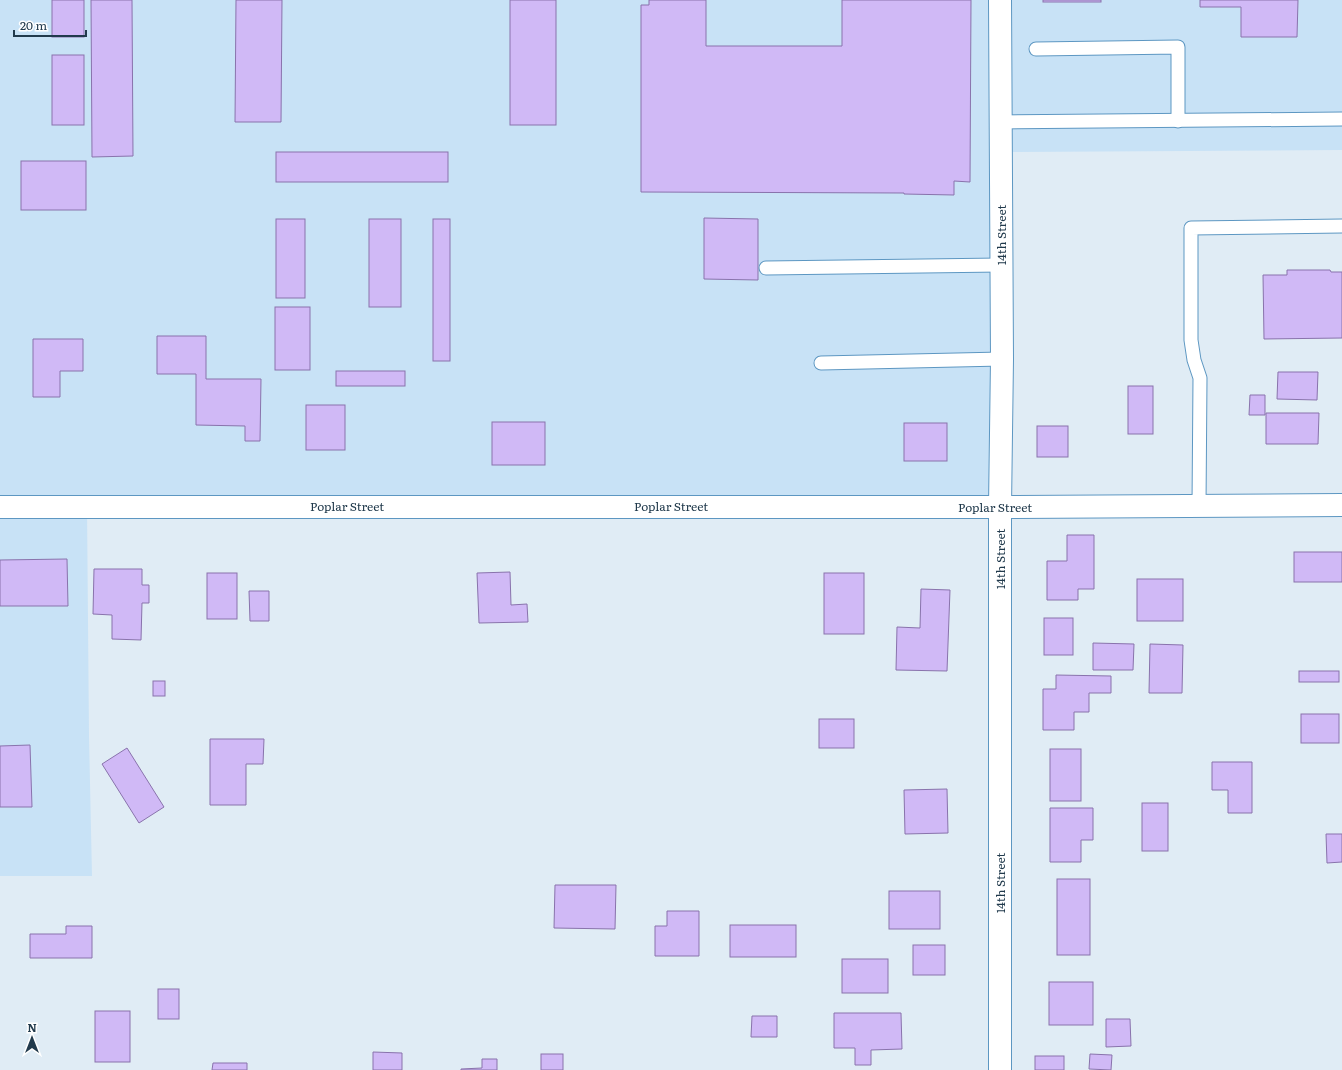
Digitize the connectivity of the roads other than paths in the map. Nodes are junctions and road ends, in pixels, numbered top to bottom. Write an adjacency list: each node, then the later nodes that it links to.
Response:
1 (1000, 0): 5 (street, 14th Street)
2 (1036, 49): 4 (lane)
3 (1342, 119): 4 (lane)
4 (1178, 121): 5 (lane)
5 (1000, 122): 7 (street, 14th Street)
6 (1342, 226): 12 (lane)
7 (1001, 265): 8 (lane); 9 (street, 14th Street)
8 (766, 268)
9 (1002, 359): 10 (lane); 14 (street, 14th Street)
10 (821, 363)
11 (0, 506): 14 (street, Poplar Street)
12 (1199, 506): 13 (street, Poplar Street); 14 (street, Poplar Street)
13 (1342, 506)
14 (1000, 507): 15 (street, 14th Street)
15 (1000, 1070)

